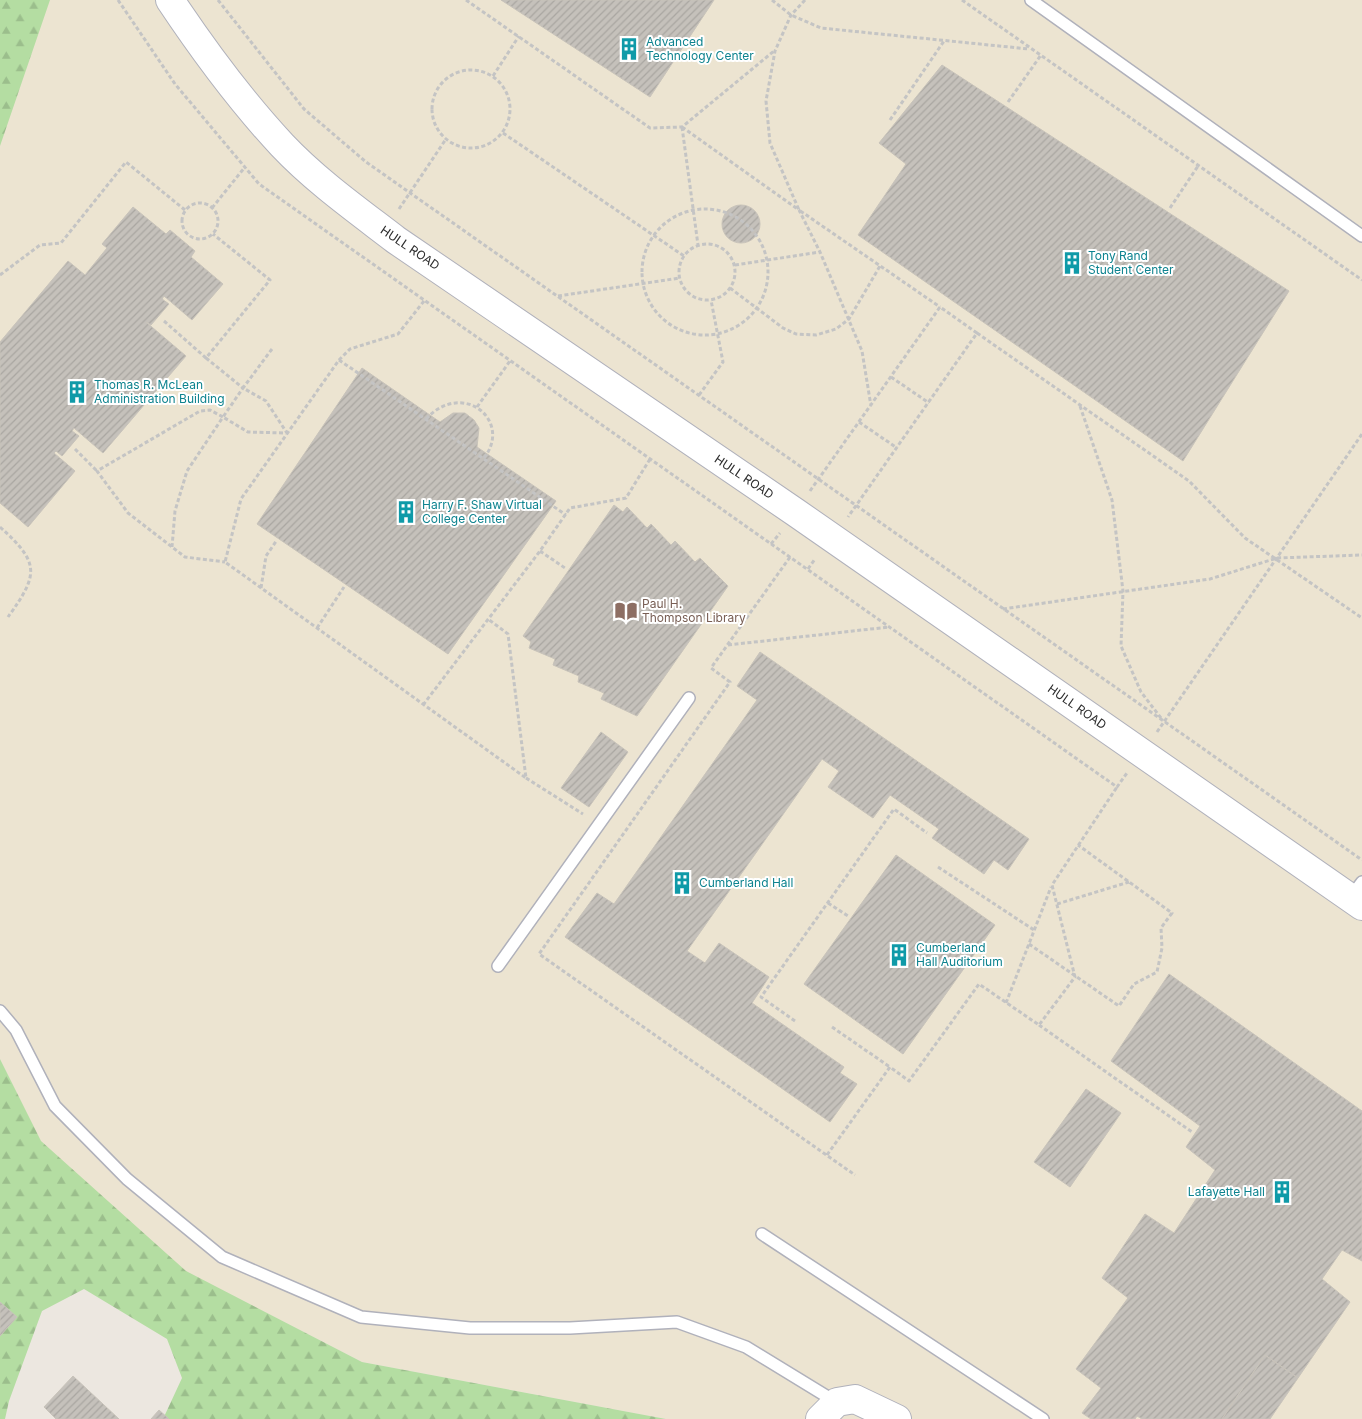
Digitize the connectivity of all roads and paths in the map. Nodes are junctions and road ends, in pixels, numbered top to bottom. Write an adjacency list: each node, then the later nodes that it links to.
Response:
1 (170, 0): 28 (street, HULL ROAD)
2 (218, 0): 22 (path)
3 (466, 0): 9 (path)
4 (772, 0): 8 (path)
5 (805, 0): 8 (path)
6 (962, 0): 11 (path)
7 (1031, 0): 31 (lane)
8 (791, 15): 10 (path); 12 (path)
9 (519, 36): 14 (path); 17 (path)
10 (944, 41): 11 (path); 16 (path)
11 (1032, 49): 13 (path)
12 (775, 51): 17 (path); 26 (path)
13 (1041, 55): 15 (path); 20 (path)
14 (493, 76): 18 (path); 19 (path)
15 (1008, 102)
16 (890, 120)
17 (682, 127): 26 (path); 27 (path)
18 (502, 133): 19 (path); 30 (path)
19 (446, 139): 22 (path)
20 (1198, 166): 24 (path); 41 (path)
21 (245, 167): 23 (path)
22 (410, 193): 28 (path); 44 (path)
23 (212, 208): 25 (path); 29 (path)
24 (1170, 208)
25 (186, 210): 29 (path); 39 (path)
26 (799, 210): 33 (path); 38 (path)
27 (694, 211): 30 (path); 32 (path); 36 (path)
28 (384, 230): 35 (path); 76 (street, HULL ROAD)
29 (213, 234): 54 (path)
30 (653, 236): 34 (path); 42 (path)
31 (1362, 236)
32 (698, 245): 34 (path); 37 (path)
33 (820, 252): 36 (path); 49 (path)
34 (684, 256): 40 (path)
35 (364, 259)
36 (766, 260): 37 (path); 48 (path)
37 (735, 265): 43 (path)
38 (880, 266): 47 (path); 49 (path)
39 (0, 276)
40 (680, 278): 42 (path); 45 (path)
41 (1362, 280)
42 (643, 283): 44 (path); 52 (path)
43 (730, 288): 45 (path); 48 (path)
44 (558, 296): 59 (path)
45 (711, 300): 52 (path)
46 (424, 301): 55 (path)
47 (940, 307): 51 (path); 57 (path)
48 (756, 308): 49 (path); 52 (path)
49 (849, 319): 62 (path)
50 (164, 321): 54 (path)
51 (977, 333): 60 (path); 61 (path)
52 (718, 334): 59 (path)
53 (272, 348): 58 (path)
54 (206, 358): 58 (path)
55 (338, 360): 65 (path); 67 (path)
56 (510, 362): 63 (path)
57 (891, 377): 60 (path); 62 (path)
58 (243, 388): 64 (path); 67 (path)
59 (699, 395): 74 (path)
60 (929, 403): 69 (path)
61 (1080, 405): 86 (path); 92 (path)
62 (871, 406): 66 (path)
63 (477, 407): 65 (path); 71 (path)
64 (223, 417): 67 (path); 73 (path); 82 (path)
65 (426, 419): 71 (path)
66 (859, 422): 69 (path); 74 (path)
67 (287, 433): 87 (path)
68 (1362, 434): 86 (path)
69 (897, 448): 75 (path)
70 (74, 449): 73 (path)
71 (484, 458): 77 (path)
72 (650, 460): 77 (path)
73 (96, 471): 82 (path)
74 (819, 480): 75 (path); 76 (path)
75 (857, 506): 79 (path); 93 (path)
76 (795, 512): 79 (street, HULL ROAD); 81 (path)
77 (566, 515): 83 (path)
78 (0, 527): 94 (path)
79 (832, 538): 89 (path); 113 (street, HULL ROAD)
80 (277, 540): 91 (path)
81 (771, 544)
82 (172, 547): 87 (path)
83 (540, 551): 88 (path); 96 (path)
84 (1362, 555): 86 (path)
85 (790, 557): 99 (path)
86 (1277, 558): 92 (path); 95 (path); 102 (path)
87 (225, 562): 91 (path)
88 (565, 568)
89 (808, 570)
90 (344, 587): 98 (path)
91 (261, 588): 98 (path)
92 (1123, 591): 93 (path); 102 (path)
93 (1003, 609): 102 (path)
94 (8, 617)
95 (1362, 618)
96 (488, 619): 101 (path); 103 (path)
97 (889, 626): 99 (path)
98 (316, 628): 101 (path)
99 (728, 645): 107 (path)
100 (688, 698): 105 (lane)
101 (424, 705): 103 (path)
102 (1164, 722): 109 (path)
103 (526, 778): 105 (path)
104 (1116, 787): 108 (path)
105 (599, 824): 107 (path); 119 (lane)
106 (927, 833): 114 (path)
107 (620, 838): 128 (path)
108 (1078, 845): 111 (path); 112 (path)
109 (1362, 860)
110 (938, 867): 117 (path)
111 (1129, 882): 115 (path); 120 (path)
112 (1052, 885): 115 (path); 117 (path)
113 (1358, 895)
114 (828, 903): 116 (path); 123 (path)
115 (1056, 904): 120 (path)
116 (848, 916)
117 (1034, 930): 118 (path)
118 (1029, 944): 120 (path); 121 (path)
119 (498, 966)
120 (1075, 977): 124 (path)
121 (1006, 1003): 124 (path); 126 (path)
122 (0, 1011): 131 (lane)
123 (795, 1022)
124 (1039, 1025): 127 (path)
125 (832, 1027): 126 (path)
126 (890, 1067): 128 (path)
127 (1192, 1132)
128 (827, 1156): 129 (path)
129 (855, 1175)
130 (762, 1234): 133 (lane)
131 (828, 1411): 132 (street)
132 (897, 1419)
133 (1043, 1419)

